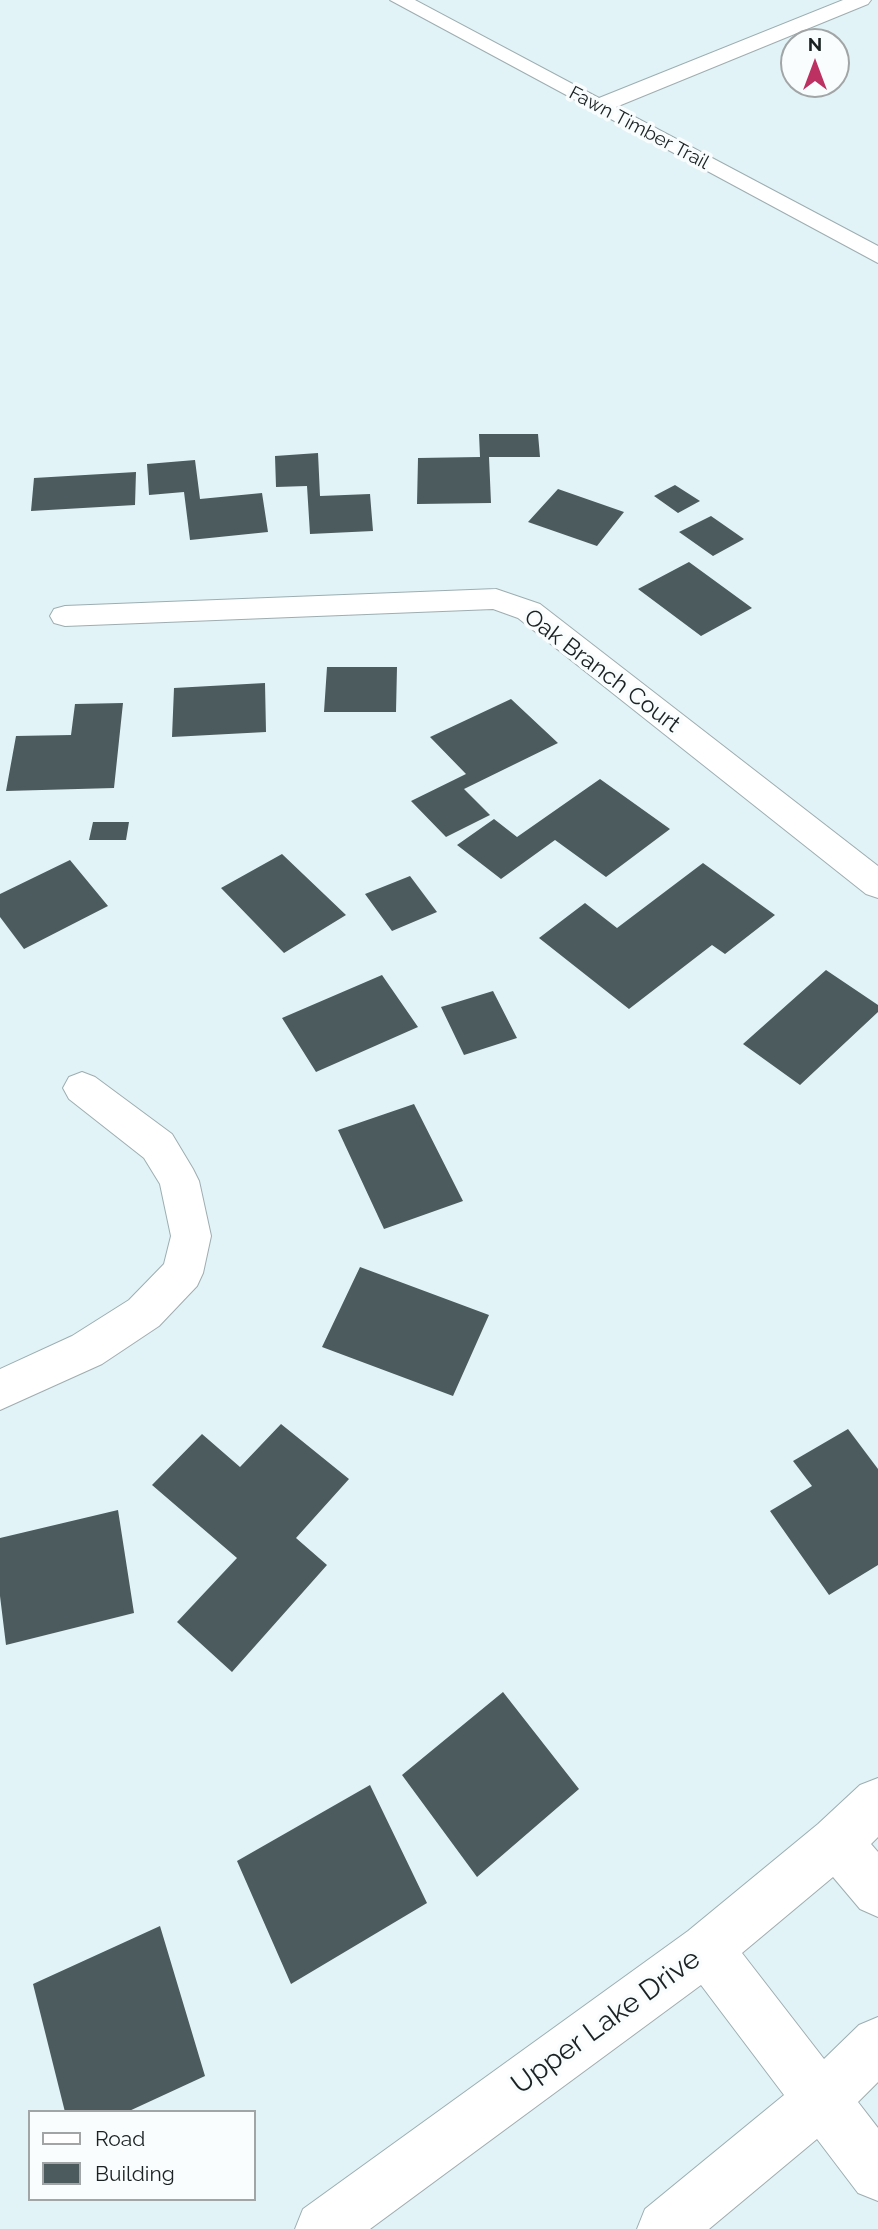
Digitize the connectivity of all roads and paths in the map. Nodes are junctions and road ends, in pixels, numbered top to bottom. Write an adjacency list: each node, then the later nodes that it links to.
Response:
1 (400, 0): 3 (street, Fawn Timber Trail)
2 (861, 0): 3 (street)
3 (598, 106): 4 (street, Fawn Timber Trail)
4 (878, 256)
5 (65, 616): 6 (street, Oak Branch Court)
6 (878, 885)
7 (82, 1088): 8 (street)
8 (0, 1390)
9 (878, 1803): 10 (street, Upper Lake Drive)
10 (836, 1842): 11 (street); 12 (street, Upper Lake Drive)
11 (878, 1891)
12 (706, 1949): 14 (street); 16 (street, Upper Lake Drive)
13 (878, 2045): 14 (street)
14 (821, 2100): 15 (street); 17 (street)
15 (878, 2173)
16 (323, 2229)
17 (665, 2229)

